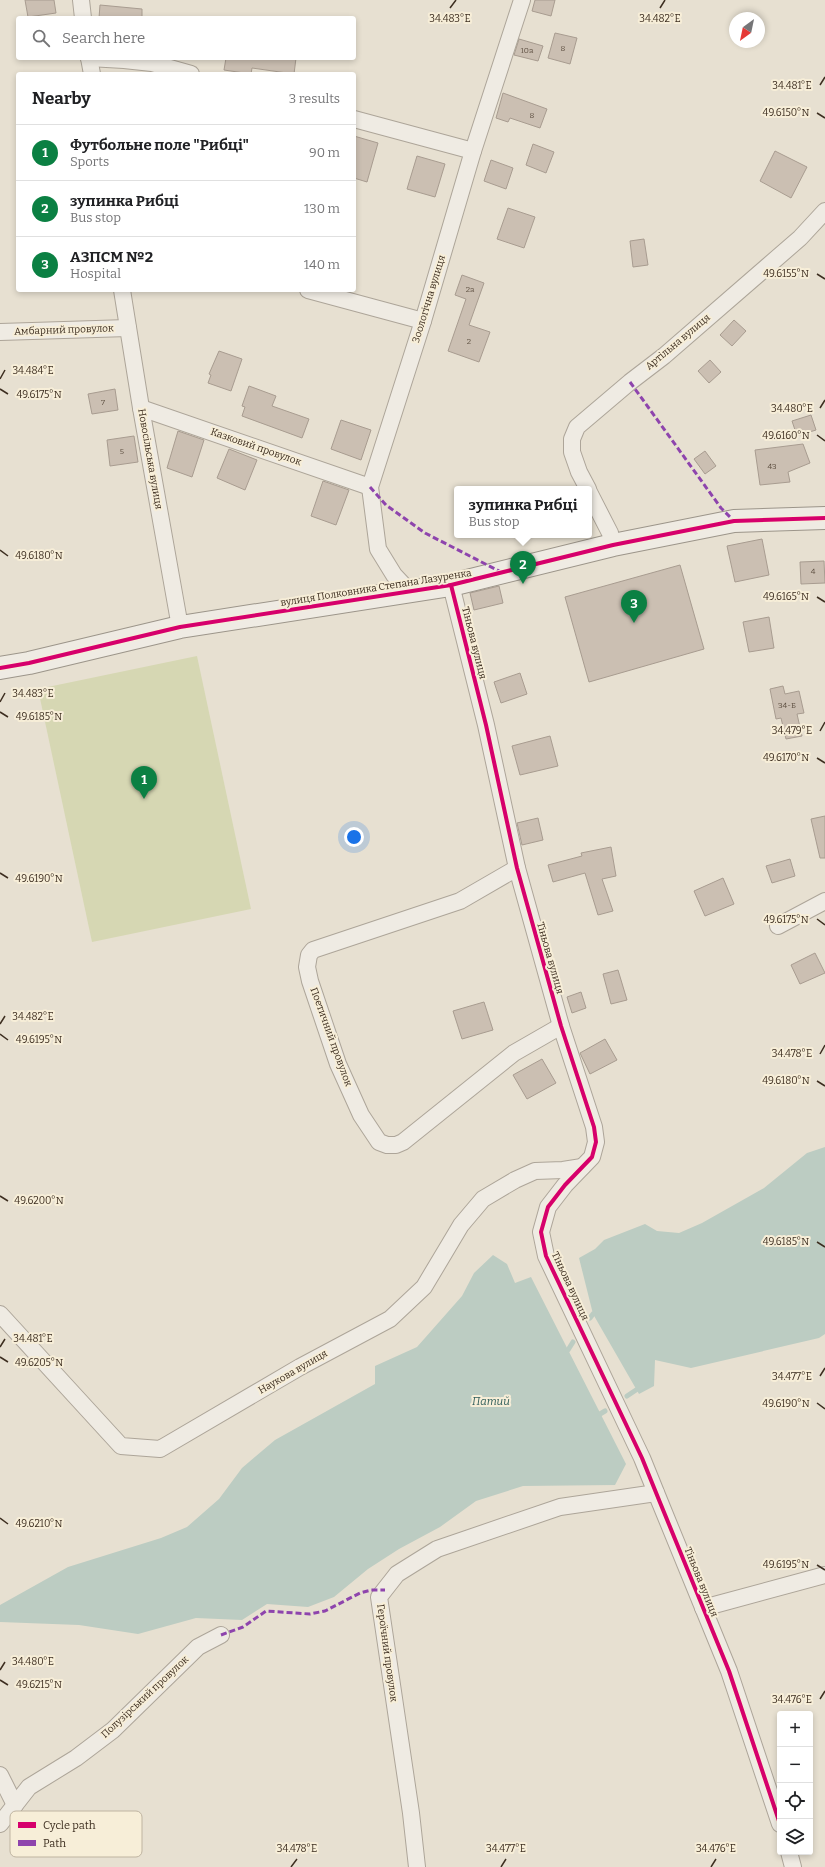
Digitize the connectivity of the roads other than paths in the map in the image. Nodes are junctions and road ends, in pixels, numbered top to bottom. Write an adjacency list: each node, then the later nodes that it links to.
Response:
1 (81, 0): 3 (street)
2 (522, 0): 9 (street, Зоологічна вулиця)
3 (83, 16)
4 (89, 60): 6 (street)
5 (124, 60): 7 (street)
6 (92, 72)
7 (184, 72)
8 (356, 120): 9 (street)
9 (473, 151): 13 (street, Зоологічна вулиця)
10 (825, 211): 18 (street, Артільна вулиця)
11 (122, 292): 14 (street, Новосільська вулиця)
12 (315, 292): 13 (street)
13 (423, 321): 17 (street, Зоологічна вулиця)
14 (128, 328): 15 (street, Амбарний провулок); 16 (street, Новосільська вулиця)
15 (0, 332)
16 (141, 408): 17 (street, Казковий провулок); 24 (street, Новосільська вулиця)
17 (370, 486): 23 (street, Зоологічна вулиця)
18 (586, 486)
19 (592, 498): 21 (street)
20 (825, 518): 21 (street, вулиця Полковника Степана Лазуренка)
21 (613, 545): 22 (street, вулиця Полковника Степана Лазуренка)
22 (451, 585): 23 (street, вулиця Полковника Степана Лазуренка); 26 (street, Тіньова вулиця)
23 (409, 591): 24 (street, вулиця Полковника Степана Лазуренка)
24 (180, 627): 25 (street, вулиця Полковника Степана Лазуренка)
25 (0, 668)
26 (516, 868): 29 (street, Тіньова вулиця); 29 (street, Поетичний провулок)
27 (825, 901): 28 (street)
28 (778, 926)
29 (561, 1026): 30 (street, Тіньова вулиця)
30 (582, 1167): 31 (street, Наукова вулиця); 32 (street, Тіньова вулиця)
31 (0, 1314)
32 (656, 1493): 34 (street, Тіньова вулиця); 43 (street, Героїчний провулок)
33 (825, 1575): 34 (street)
34 (703, 1608): 40 (street, Тіньова вулиця)
35 (221, 1635): 37 (street, Полузірський провулок)
36 (0, 1775): 37 (street)
37 (15, 1805): 38 (street, Полузірський провулок)
38 (10, 1811)
39 (10, 1811): 41 (street, Полузірський провулок)
40 (778, 1819)
41 (0, 1824)
42 (790, 1855): 44 (street)
43 (417, 1867)
44 (793, 1867)

